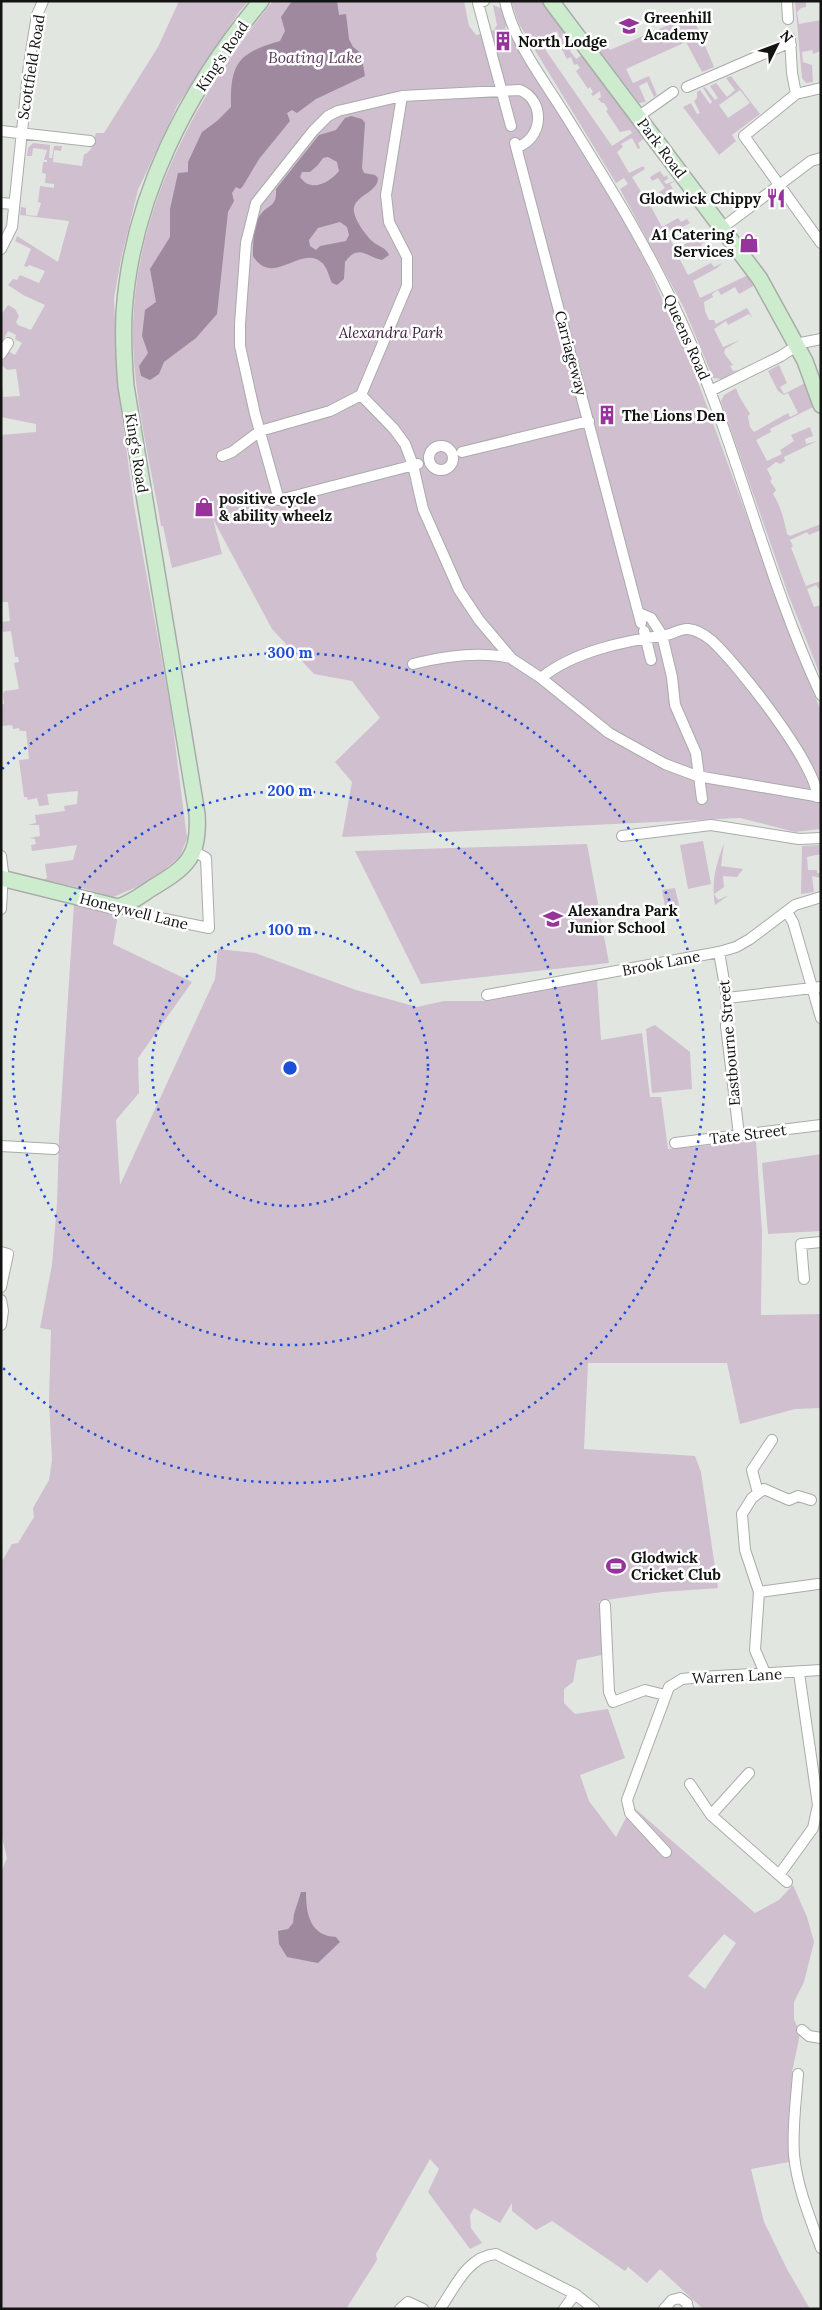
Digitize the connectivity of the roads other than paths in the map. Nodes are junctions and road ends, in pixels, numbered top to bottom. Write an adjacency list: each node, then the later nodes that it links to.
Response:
1 (43, 1): 17 (street, Scottfield Road)
2 (261, 1): 50 (street, King's Road)
3 (484, 1): 10 (street)
4 (505, 1): 30 (street, Queens Road)
5 (551, 1): 14 (street, Park Road)
6 (786, 1): 7 (street)
7 (788, 19)
8 (687, 87): 12 (street)
9 (821, 88): 12 (street)
10 (500, 89): 13 (street); 15 (street); 33 (street, Carriageway)
11 (673, 92): 14 (street)
12 (796, 94): 20 (street)
13 (402, 96): 31 (street); 34 (street)
14 (639, 116): 23 (street, Park Road)
15 (511, 126)
16 (1, 131): 17 (street)
17 (21, 133): 18 (street); 22 (street, Scottfield Road)
18 (90, 141)
19 (821, 158): 20 (street)
20 (779, 185): 23 (street); 24 (street)
21 (1, 203): 22 (street)
22 (14, 204): 25 (street, Scottfield Road)
23 (722, 228): 28 (street, Park Road)
24 (821, 243)
25 (1, 249)
26 (821, 339): 28 (street)
27 (8, 343): 29 (street)
28 (798, 346): 30 (street); 32 (street, Park Road)
29 (2, 353)
30 (710, 391): 44 (street, Queens Road)
31 (361, 395): 34 (street); 37 (street)
32 (821, 405)
33 (589, 421): 35 (street); 38 (street, Carriageway)
34 (260, 431): 36 (street); 37 (street)
35 (458, 454): 37 (street); 37 (street)
36 (222, 456)
37 (421, 463): 40 (street)
38 (642, 627): 39 (street); 39 (street); 41 (street, Carriageway); 43 (street)
39 (662, 635): 45 (street); 46 (street)
40 (512, 659): 42 (street); 43 (street)
41 (651, 660)
42 (413, 664)
43 (541, 678): 45 (street)
44 (821, 695)
45 (697, 776): 46 (street); 47 (street)
46 (819, 797)
47 (702, 799)
48 (622, 836): 49 (street)
49 (821, 838)
50 (194, 852): 54 (street); 54 (street, Honeywell Lane)
51 (1, 856): 52 (street)
52 (2, 875): 54 (street, Honeywell Lane); 55 (street)
53 (821, 898): 56 (street, Brook Lane)
54 (124, 905)
55 (1, 909)
56 (787, 912): 57 (street, Brook Lane); 58 (street)
57 (719, 952): 59 (street, Brook Lane); 60 (street, Eastbourne Street)
58 (817, 988): 60 (street); 61 (street)
59 (487, 995)
60 (727, 998): 63 (street, Eastbourne Street)
61 (821, 1018)
62 (821, 1125): 63 (street, Tate Street)
63 (738, 1135): 64 (street, Tate Street)
64 (675, 1143)
65 (1, 1146): 66 (street)
66 (54, 1149)
67 (821, 1242): 69 (street)
68 (1, 1252): 70 (street)
69 (804, 1279)
70 (1, 1287)
71 (1, 1300): 72 (street)
72 (1, 1325)
73 (772, 1440): 74 (street)
74 (761, 1491): 75 (street); 77 (street)
75 (811, 1500)
76 (818, 1584): 77 (street)
77 (759, 1592): 80 (street)
78 (605, 1605): 82 (street)
79 (821, 1670): 81 (street, Warren Lane)
80 (765, 1673): 81 (street, Warren Lane); 82 (street, Warren Lane)
81 (799, 1673): 83 (street)
82 (665, 1695): 87 (street, Warren Lane)
83 (816, 1768): 86 (street)
84 (749, 1773): 86 (street)
85 (690, 1784): 86 (street)
86 (711, 1815)
87 (666, 1852)
88 (802, 2030): 89 (street)
89 (821, 2038)
90 (798, 2074): 91 (street)
91 (821, 2248)
92 (575, 2294): 95 (street); 96 (street); 97 (street)
93 (400, 2309): 94 (street)
94 (423, 2309)
95 (440, 2309)
96 (564, 2309)
97 (594, 2309)
98 (664, 2309): 99 (street)
99 (688, 2309)

